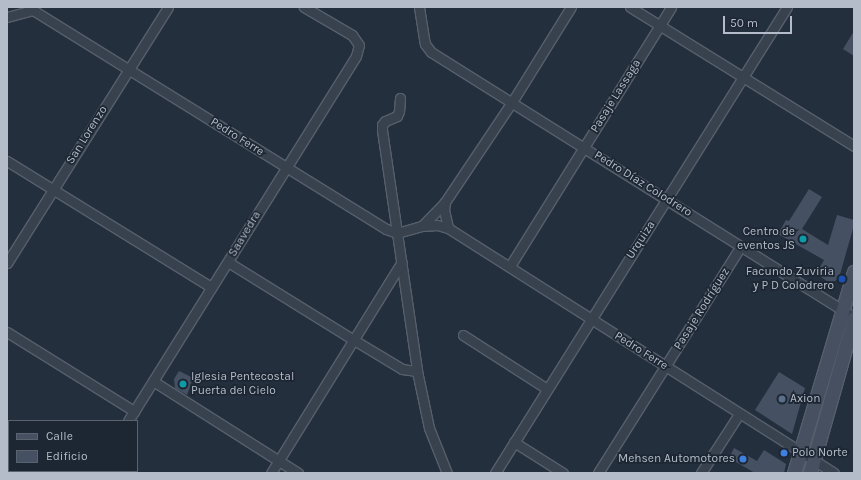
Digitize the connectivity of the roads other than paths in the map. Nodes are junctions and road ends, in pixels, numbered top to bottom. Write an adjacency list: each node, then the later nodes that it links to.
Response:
1 (168, 7): 11 (street, San Lorenzo)
2 (304, 7): 18 (street, Saavedra)
3 (419, 7): 14 (street, Pedro Díaz Colodrero)
4 (571, 7): 14 (street)
5 (630, 7): 10 (street)
6 (671, 7): 10 (street, Pasaje Lassaga)
7 (787, 7): 12 (street, Urquiza)
8 (31, 9): 9 (street, Pedro Ferre); 11 (street, Pedro Ferre)
9 (7, 17)
10 (660, 25): 12 (street); 16 (street, Pasaje Lassaga)
11 (128, 69): 18 (street, Pedro Ferre); 19 (street, San Lorenzo)
12 (744, 76): 15 (street); 20 (street, Urquiza)
13 (400, 98): 24 (street)
14 (512, 102): 16 (street, Pedro Díaz Colodrero); 21 (street)
15 (854, 146)
16 (584, 147): 20 (street, Pedro Díaz Colodrero); 29 (street, Pasaje Lassaga)
17 (7, 161): 19 (street)
18 (285, 167): 24 (street, Pedro Ferre); 26 (street, Saavedra)
19 (53, 189): 28 (street, San Lorenzo); 31 (street)
20 (668, 199): 25 (street, Pedro Díaz Colodrero); 33 (street, Urquiza)
21 (444, 202): 22 (street); 23 (street)
22 (422, 226): 23 (street, Pedro Ferre); 24 (street, Pedro Ferre)
23 (448, 228): 29 (street, Pedro Ferre)
24 (397, 232): 27 (street)
25 (741, 246): 32 (street, Pedro Díaz Colodrero); 37 (street, Pasaje Rodríguez)
26 (228, 262): 31 (street, Saavedra); 36 (street)
27 (402, 262): 36 (street); 38 (street)
28 (7, 263)
29 (510, 266): 33 (street, Pedro Ferre)
30 (854, 272): 32 (main road)
31 (211, 287): 39 (street, Saavedra)
32 (850, 315): 45 (main road); 47 (main road)
33 (591, 319): 37 (street, Pedro Ferre); 40 (street, Urquiza)
34 (7, 332): 41 (street)
35 (462, 335): 40 (street)
36 (354, 340): 38 (street); 46 (street)
37 (666, 367): 42 (street, Pedro Ferre); 53 (street, Pasaje Rodríguez)
38 (417, 371): 50 (street)
39 (153, 381): 41 (street, Saavedra); 46 (street)
40 (547, 389): 44 (street, Urquiza)
41 (134, 411): 43 (street, Saavedra)
42 (739, 414): 45 (street, Pedro Ferre); 54 (street)
43 (129, 420)
44 (514, 442): 51 (street, Urquiza); 52 (street)
45 (800, 452): 47 (street, Pedro Ferre); 55 (main road)
46 (279, 460): 48 (street); 49 (street)
47 (813, 460): 56 (main road); 57 (street, Pedro Ferre)
48 (271, 473)
49 (298, 473)
50 (447, 473)
51 (495, 473)
52 (563, 473)
53 (598, 473)
54 (701, 473)
55 (794, 473)
56 (810, 473)
57 (834, 473)

